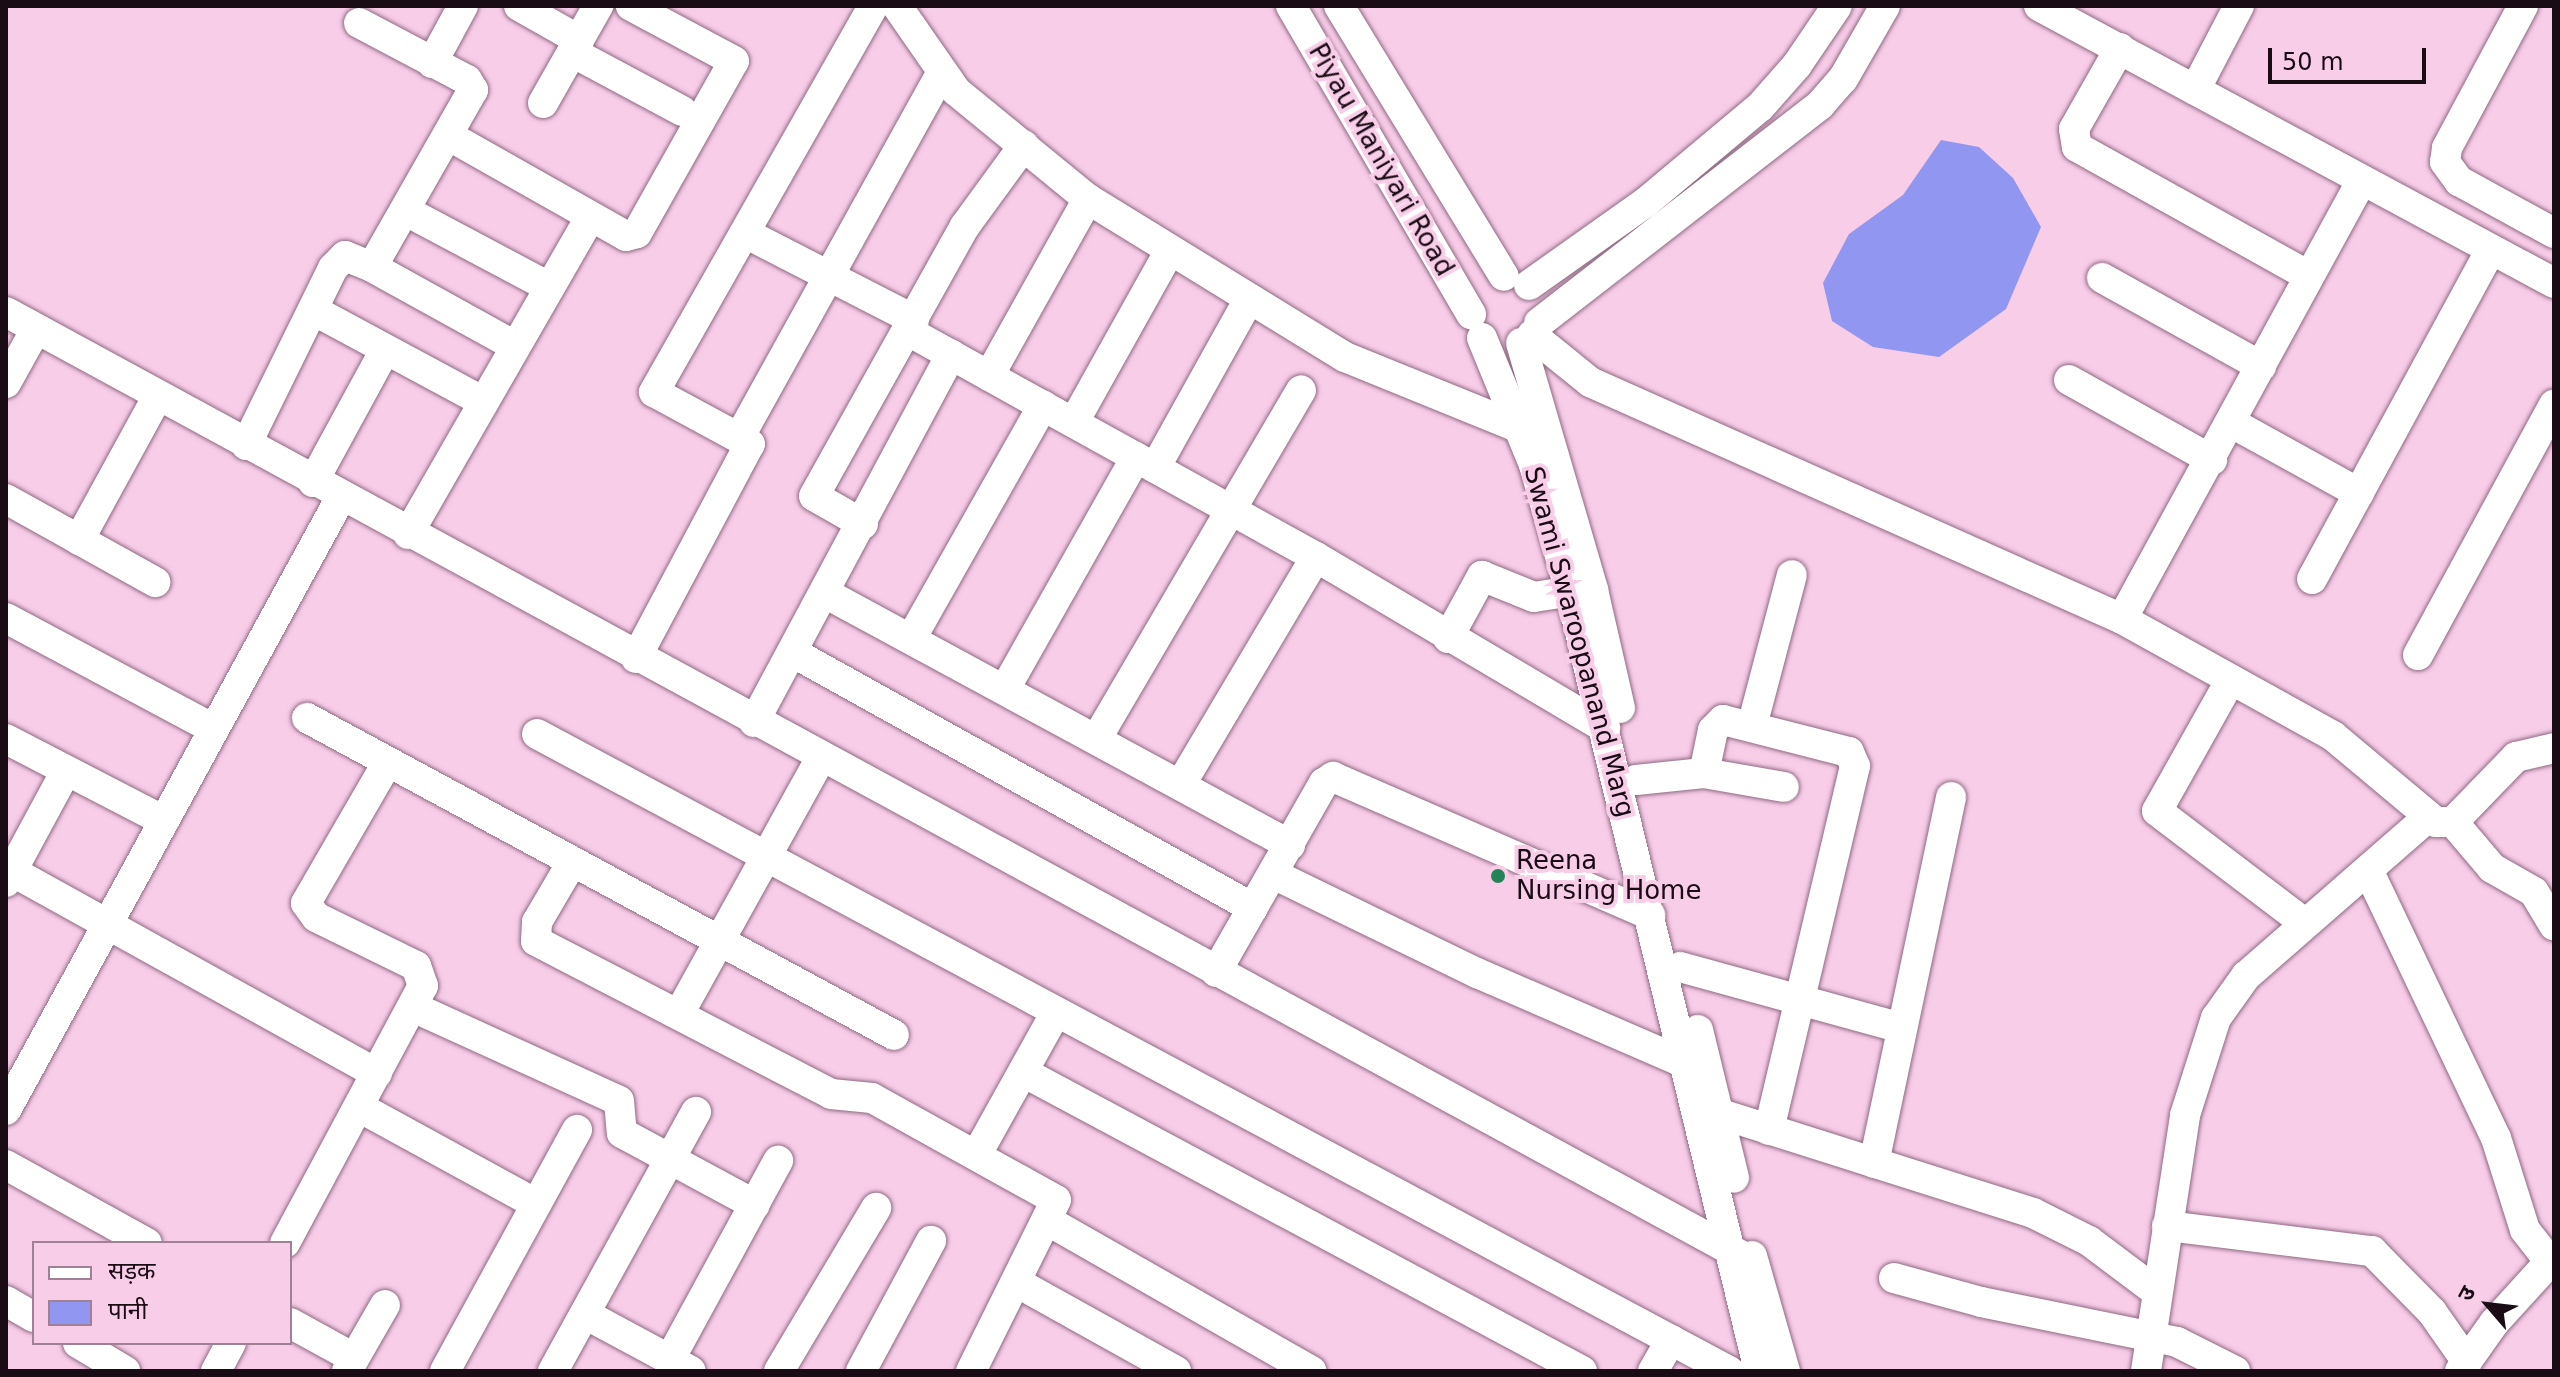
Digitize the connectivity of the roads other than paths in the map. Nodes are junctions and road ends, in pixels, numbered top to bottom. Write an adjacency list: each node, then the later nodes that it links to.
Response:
1 (463, 6): 17 (street)
2 (519, 6): 15 (street)
3 (598, 6): 15 (street)
4 (631, 6): 27 (street)
5 (873, 6): 28 (street)
6 (897, 6): 18 (street)
7 (1291, 6): 43 (street, Piyau Maniyari Road)
8 (1339, 6): 36 (street, Piyau Maniyari Road)
9 (1837, 6): 36 (street)
10 (1885, 6): 45 (street)
11 (2039, 6): 16 (street)
12 (2239, 6): 19 (street)
13 (2523, 6): 29 (street)
14 (359, 23): 17 (street)
15 (576, 46): 20 (street); 21 (street)
16 (2120, 48): 19 (street); 34 (street)
17 (432, 63): 22 (street)
18 (941, 74): 23 (street); 33 (street)
19 (2195, 90): 24 (street)
20 (543, 103)
21 (682, 111)
22 (451, 137): 26 (street); 27 (street)
23 (1024, 145): 25 (street); 42 (street)
24 (2362, 180): 30 (street); 34 (street)
25 (1088, 199): 31 (street); 50 (street)
26 (406, 211): 32 (street); 38 (street)
27 (590, 217): 38 (street)
28 (745, 233): 33 (street); 61 (street)
29 (2554, 233)
30 (2491, 249): 37 (street); 66 (street)
31 (1170, 250): 39 (street); 58 (street)
32 (372, 267): 40 (street); 46 (street)
33 (831, 276): 42 (street); 61 (street)
34 (2309, 276): 49 (street)
35 (2102, 278): 49 (street)
36 (1516, 280): 43 (street); 45 (street)
37 (2554, 283)
38 (549, 287): 46 (street)
39 (1249, 299): 60 (street); 64 (street)
40 (313, 310): 47 (street); 62 (street)
41 (6, 312): 44 (street)
42 (911, 325): 48 (street); 70 (street)
43 (1476, 326): 45 (street); 60 (street, Swami Swaroopanand Marg)
44 (36, 329): 52 (street); 54 (street)
45 (1531, 334): 80 (street); 101 (street, Swami Swaroopanand Marg)
46 (515, 346): 55 (street)
47 (385, 350): 55 (street); 65 (street)
48 (951, 355): 50 (street); 70 (street)
49 (2261, 366): 59 (street)
50 (989, 376): 56 (street)
51 (2069, 380): 63 (street)
52 (6, 383)
53 (1301, 390): 69 (street)
54 (158, 396): 62 (street); 72 (street)
55 (484, 402): 71 (street)
56 (1043, 405): 58 (street); 81 (street)
57 (2554, 405): 84 (street)
58 (1074, 422): 64 (street)
59 (2232, 423): 63 (street); 66 (street)
60 (1520, 428): 77 (street, Swami Swaroopanand Marg)
61 (739, 438): 85 (street)
62 (246, 445): 65 (street)
63 (2212, 460): 80 (street)
64 (1145, 462): 69 (street); 87 (street)
65 (313, 482): 67 (street)
66 (2359, 493): 75 (street)
67 (341, 497): 71 (street); 92 (street)
68 (6, 499): 72 (street)
69 (1231, 509): 73 (street); 94 (street)
70 (863, 524): 78 (street)
71 (408, 534): 85 (street)
72 (79, 540): 76 (street)
73 (1316, 557): 82 (street); 102 (street)
74 (1792, 575): 90 (street)
75 (2312, 579)
76 (155, 582)
77 (1570, 591): 82 (street); 91 (street, Swami Swaroopanand Marg)
78 (825, 593): 81 (street); 83 (street)
79 (6, 618): 92 (street)
80 (2122, 619): 86 (street)
81 (912, 637): 87 (street)
82 (1448, 638): 91 (street)
83 (792, 652): 89 (street); 114 (street)
84 (2418, 655)
85 (636, 658): 89 (street)
86 (2230, 681): 105 (street); 117 (street)
87 (1006, 687): 94 (street)
88 (307, 718): 98 (street)
89 (754, 722): 97 (street)
90 (1752, 726): 100 (street); 122 (street)
91 (1605, 728): 115 (street, Swami Swaroopanand Marg)
92 (214, 729): 106 (street)
93 (537, 734): 108 (street)
94 (1097, 738): 102 (street)
95 (6, 739): 99 (street)
96 (2554, 748): 105 (street)
97 (821, 758): 108 (street); 121 (street)
98 (387, 763): 109 (street); 123 (street)
99 (66, 771): 106 (street); 111 (street)
100 (1704, 773): 101 (street); 103 (street)
101 (1636, 780): 120 (street, Swami Swaroopanand Marg)
102 (1181, 784): 107 (street)
103 (1784, 787)
104 (1951, 797): 126 (street)
105 (2440, 820): 110 (street); 113 (street)
106 (164, 821): 116 (street)
107 (1290, 845): 112 (street); 115 (street)
108 (767, 857): 119 (street); 125 (street)
109 (571, 864): 119 (street); 124 (street)
110 (2369, 872): 117 (street); 151 (street)
111 (8, 874): 116 (street)
112 (1273, 874): 114 (street); 128 (street)
113 (2544, 885): 118 (street)
114 (1253, 908): 121 (street)
115 (1650, 915): 128 (street, Swami Swaroopanand Marg)
116 (109, 922): 130 (street); 132 (street)
117 (2303, 922): 146 (street)
118 (2554, 925)
119 (719, 944): 124 (street); 127 (street)
120 (1680, 967): 122 (street); 134 (street, Swami Swaroopanand Marg)
121 (1216, 972): 150 (street)
122 (1801, 998): 126 (street); 136 (street)
123 (413, 1007): 130 (street); 139 (street)
124 (680, 1012): 137 (street)
125 (1056, 1012): 129 (street); 161 (street)
126 (1902, 1028): 140 (street)
127 (894, 1035)
128 (1685, 1063): 150 (street, Swami Swaroopanand Marg)
129 (1023, 1072): 137 (street); 176 (street)
130 (377, 1074): 131 (street)
131 (359, 1107): 142 (street); 148 (street)
132 (6, 1110)
133 (696, 1112): 139 (street)
134 (1721, 1114): 136 (street); 150 (street, Swami Swaroopanand Marg)
135 (577, 1130): 142 (street)
136 (1769, 1130): 140 (street)
137 (977, 1154): 145 (street)
138 (778, 1161): 143 (street)
139 (669, 1162): 143 (street); 157 (street)
140 (1874, 1163): 154 (street)
141 (6, 1165): 147 (street)
142 (536, 1204): 170 (street)
143 (755, 1205): 165 (street)
144 (876, 1208): 172 (street)
145 (1050, 1222): 153 (street); 175 (street)
146 (2167, 1226): 154 (street); 166 (street)
147 (143, 1241)
148 (286, 1241)
149 (931, 1241): 173 (street)
150 (1742, 1256): 179 (street, Swami Swaroopanand Marg); 180 (street, Swami Swaroopanand Marg)
151 (2552, 1259): 166 (street)
152 (1894, 1278): 160 (street)
153 (1018, 1283): 167 (street); 174 (street)
154 (2157, 1292): 160 (street)
155 (6, 1301): 158 (street)
156 (385, 1305): 164 (street)
157 (585, 1314): 165 (street); 171 (street)
158 (32, 1316)
159 (292, 1324): 164 (street)
160 (2149, 1335): 181 (street); 182 (street)
161 (1671, 1340): 177 (street); 178 (street)
162 (81, 1345): 168 (street)
163 (230, 1345): 169 (street)
164 (350, 1364)
165 (680, 1365)
166 (2464, 1366)
167 (1167, 1369)
168 (125, 1371)
169 (216, 1371)
170 (445, 1371)
171 (553, 1371)
172 (779, 1371)
173 (861, 1371)
174 (971, 1371)
175 (1311, 1371)
176 (1582, 1371)
177 (1653, 1371)
178 (1729, 1371)
179 (1759, 1371)
180 (1785, 1371)
181 (2146, 1371)
182 (2235, 1371)

